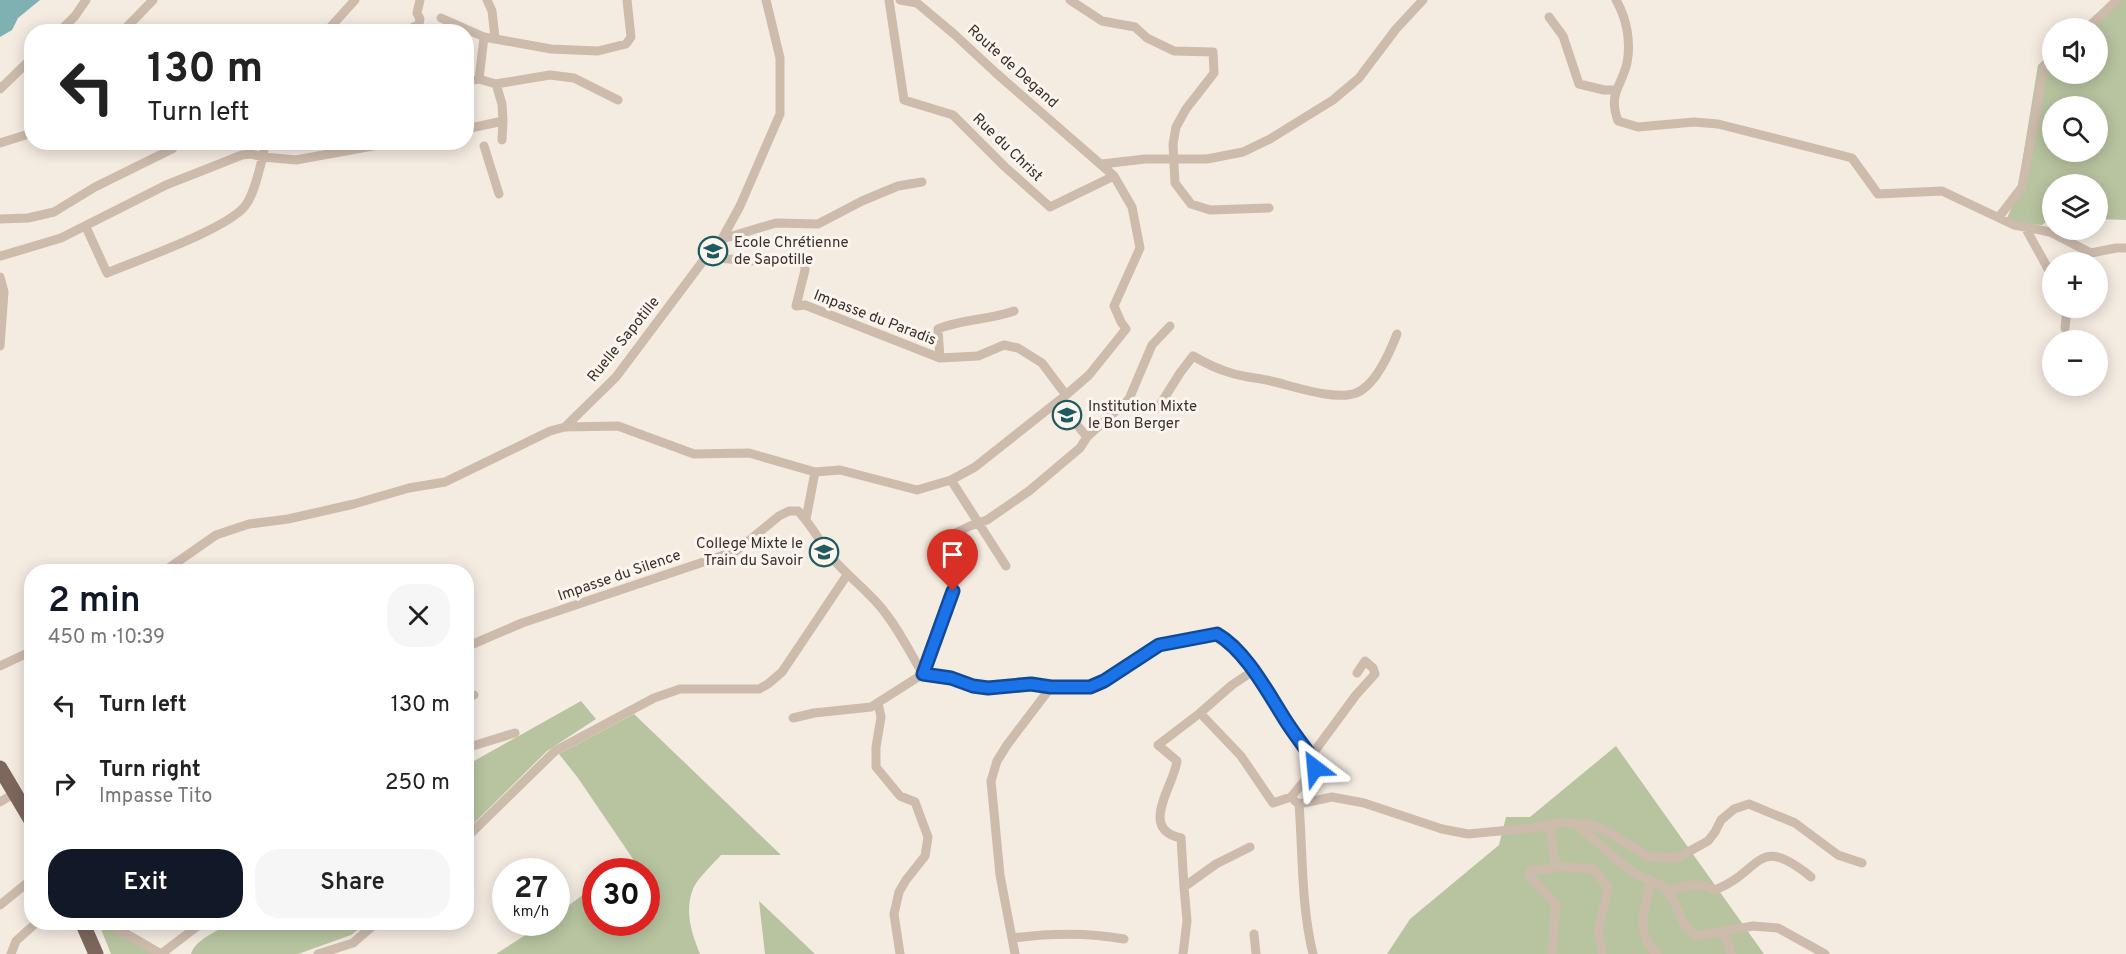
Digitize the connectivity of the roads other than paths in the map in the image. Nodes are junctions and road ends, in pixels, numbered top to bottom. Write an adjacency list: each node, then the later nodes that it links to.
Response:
1 (86, 0): 17 (street)
2 (153, 0): 18 (street)
3 (355, 0): 19 (street)
4 (420, 0): 20 (street)
5 (487, 0): 24 (street)
6 (627, 0): 24 (street)
7 (766, 0): 53 (street, Ruelle Sapotille)
8 (889, 0): 45 (street, Rue du Christ)
9 (900, 0): 44 (street, Route de Degand)
10 (1070, 0): 43 (street)
11 (1423, 0): 43 (street)
12 (1616, 0): 31 (street)
13 (2117, 0): 16 (street)
14 (1550, 17): 31 (street)
15 (441, 18): 21 (street)
16 (2098, 18)
17 (67, 24)
18 (130, 24)
19 (333, 24)
20 (419, 24)
21 (455, 24)
22 (474, 33): 23 (street)
23 (484, 37): 24 (street); 28 (street)
24 (495, 38)
25 (24, 66): 30 (street)
26 (2042, 79): 49 (street)
27 (474, 80): 28 (street)
28 (479, 80): 29 (street)
29 (496, 84): 32 (street); 33 (street)
30 (0, 89)
31 (1616, 90): 49 (street)
32 (618, 100)
33 (503, 121): 34 (street); 36 (street)
34 (474, 127)
35 (24, 136): 37 (street)
36 (502, 140)
37 (0, 143)
38 (484, 146): 47 (street)
39 (170, 150): 50 (street)
40 (264, 150): 42 (street)
41 (351, 150): 42 (street)
42 (263, 157): 51 (street); 51 (street)
43 (1173, 159): 44 (street); 48 (street)
44 (1102, 164): 45 (street, Route de Degand)
45 (1114, 176): 67 (street, Route de Degand)
46 (922, 182): 53 (street)
47 (499, 194)
48 (1269, 208)
49 (1999, 217): 52 (street)
50 (0, 219)
51 (86, 227): 55 (street)
52 (2025, 227): 54 (street); 57 (street)
53 (722, 239): 56 (street, Ruelle Sapotille)
54 (2126, 248)
55 (0, 256): 58 (street)
56 (706, 257): 66 (street, Impasse du Paradis); 69 (street, Ruelle Sapotille)
57 (2042, 258)
58 (0, 264)
59 (0, 277): 65 (street)
60 (1014, 311): 66 (street)
61 (2067, 318): 63 (street)
62 (1170, 326): 68 (street)
63 (2065, 328)
64 (1397, 334): 68 (street)
65 (0, 346)
66 (940, 358): 67 (street, Impasse du Paradis)
67 (1062, 398): 70 (street, Impasse du Paradis); 72 (street)
68 (1129, 399): 70 (street)
69 (565, 426): 71 (street); 76 (street, Ruelle Sapotille)
70 (1087, 437): 74 (street)
71 (815, 472): 72 (street); 73 (street)
72 (951, 480): 74 (street)
73 (806, 519): 78 (street); 80 (street, Impasse du Silence)
74 (977, 523): 75 (street); 77 (street)
75 (936, 542)
76 (174, 564)
77 (1006, 566)
78 (847, 575): 85 (street); 100 (street)
79 (953, 591): 85 (street)
80 (474, 644)
81 (24, 655): 82 (street)
82 (0, 666)
83 (1252, 671): 86 (street); 88 (street); 92 (street)
84 (1357, 673): 92 (street)
85 (923, 674): 86 (street); 87 (street)
86 (1051, 687): 117 (street)
87 (878, 703): 89 (street); 123 (street)
88 (1200, 713): 95 (street); 107 (street)
89 (793, 718)
90 (515, 733): 91 (street)
91 (474, 746)
92 (1311, 756): 95 (street)
93 (0, 768): 94 (main road)
94 (15, 793): 96 (street); 97 (main road)
95 (1295, 801): 98 (street); 127 (street)
96 (0, 802)
97 (24, 808)
98 (1550, 824): 99 (street); 103 (street)
99 (1576, 824): 102 (street); 105 (street)
100 (474, 830)
101 (1250, 847): 107 (street)
102 (1863, 863)
103 (1556, 866): 128 (street); 129 (street)
104 (1811, 877): 108 (street)
105 (1651, 881): 108 (street); 130 (street)
106 (24, 885): 109 (street)
107 (1184, 887): 125 (street)
108 (1668, 891): 115 (street)
109 (0, 904)
110 (28, 930): 119 (street)
111 (85, 930): 120 (main road)
112 (118, 930): 121 (street)
113 (192, 930): 121 (street)
114 (368, 930): 122 (street)
115 (1723, 931): 131 (street); 132 (street)
116 (1254, 933): 126 (street)
117 (1013, 938): 118 (street); 124 (street)
118 (1124, 939)
119 (11, 954)
120 (96, 954)
121 (161, 954)
122 (318, 954)
123 (900, 954)
124 (1015, 954)
125 (1183, 954)
126 (1256, 954)
127 (1314, 954)
128 (1552, 954)
129 (1603, 954)
130 (1657, 954)
131 (1732, 954)
132 (1825, 954)

